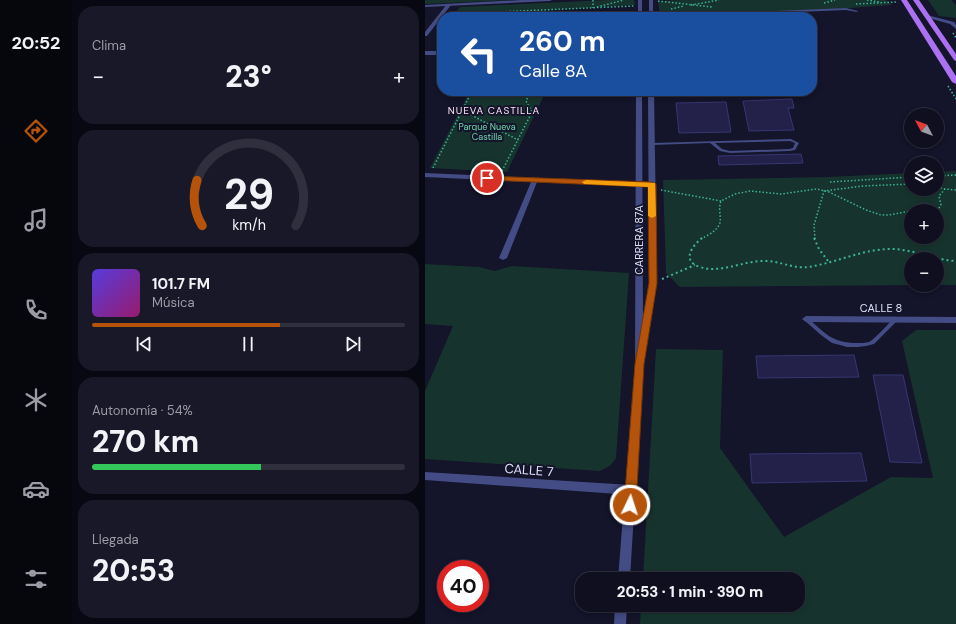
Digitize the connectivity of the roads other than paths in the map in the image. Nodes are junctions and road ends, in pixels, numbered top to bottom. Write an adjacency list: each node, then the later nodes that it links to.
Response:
1 (550, 0): 6 (street)
2 (640, 0): 10 (street)
3 (651, 0): 11 (street)
4 (904, 0): 20 (main road)
5 (916, 0): 13 (main road)
6 (449, 5): 7 (street); 9 (street)
7 (425, 6)
8 (857, 10): 12 (lane)
9 (443, 12)
10 (640, 12)
11 (651, 12)
12 (776, 12)
13 (927, 16): 15 (street); 19 (main road)
14 (437, 20): 16 (street)
15 (956, 28)
16 (425, 35)
17 (425, 53): 18 (street)
18 (437, 54)
19 (956, 59)
20 (956, 82)
21 (639, 96): 27 (street, CARRERA 87A)
22 (651, 96): 24 (street, CARRERA 87A)
23 (712, 143): 23 (lane); 24 (lane)
24 (652, 144): 28 (street, CARRERA 87A)
25 (427, 175): 26 (street)
26 (535, 180): 27 (street); 29 (street)
27 (639, 184): 28 (street); 33 (street, CARRERA 87A)
28 (652, 186): 33 (street, CARRERA 87A)
29 (503, 258)
30 (806, 319): 31 (street, CALLE 8); 31 (lane)
31 (896, 319): 32 (street, CALLE 8)
32 (956, 320)
33 (639, 364): 35 (street, CARRERA 87A)
34 (425, 476): 35 (street, CALLE 7)
35 (631, 490): 36 (street, CARRERA 87A)
36 (624, 572)
37 (621, 612): 38 (street)
38 (620, 624)

